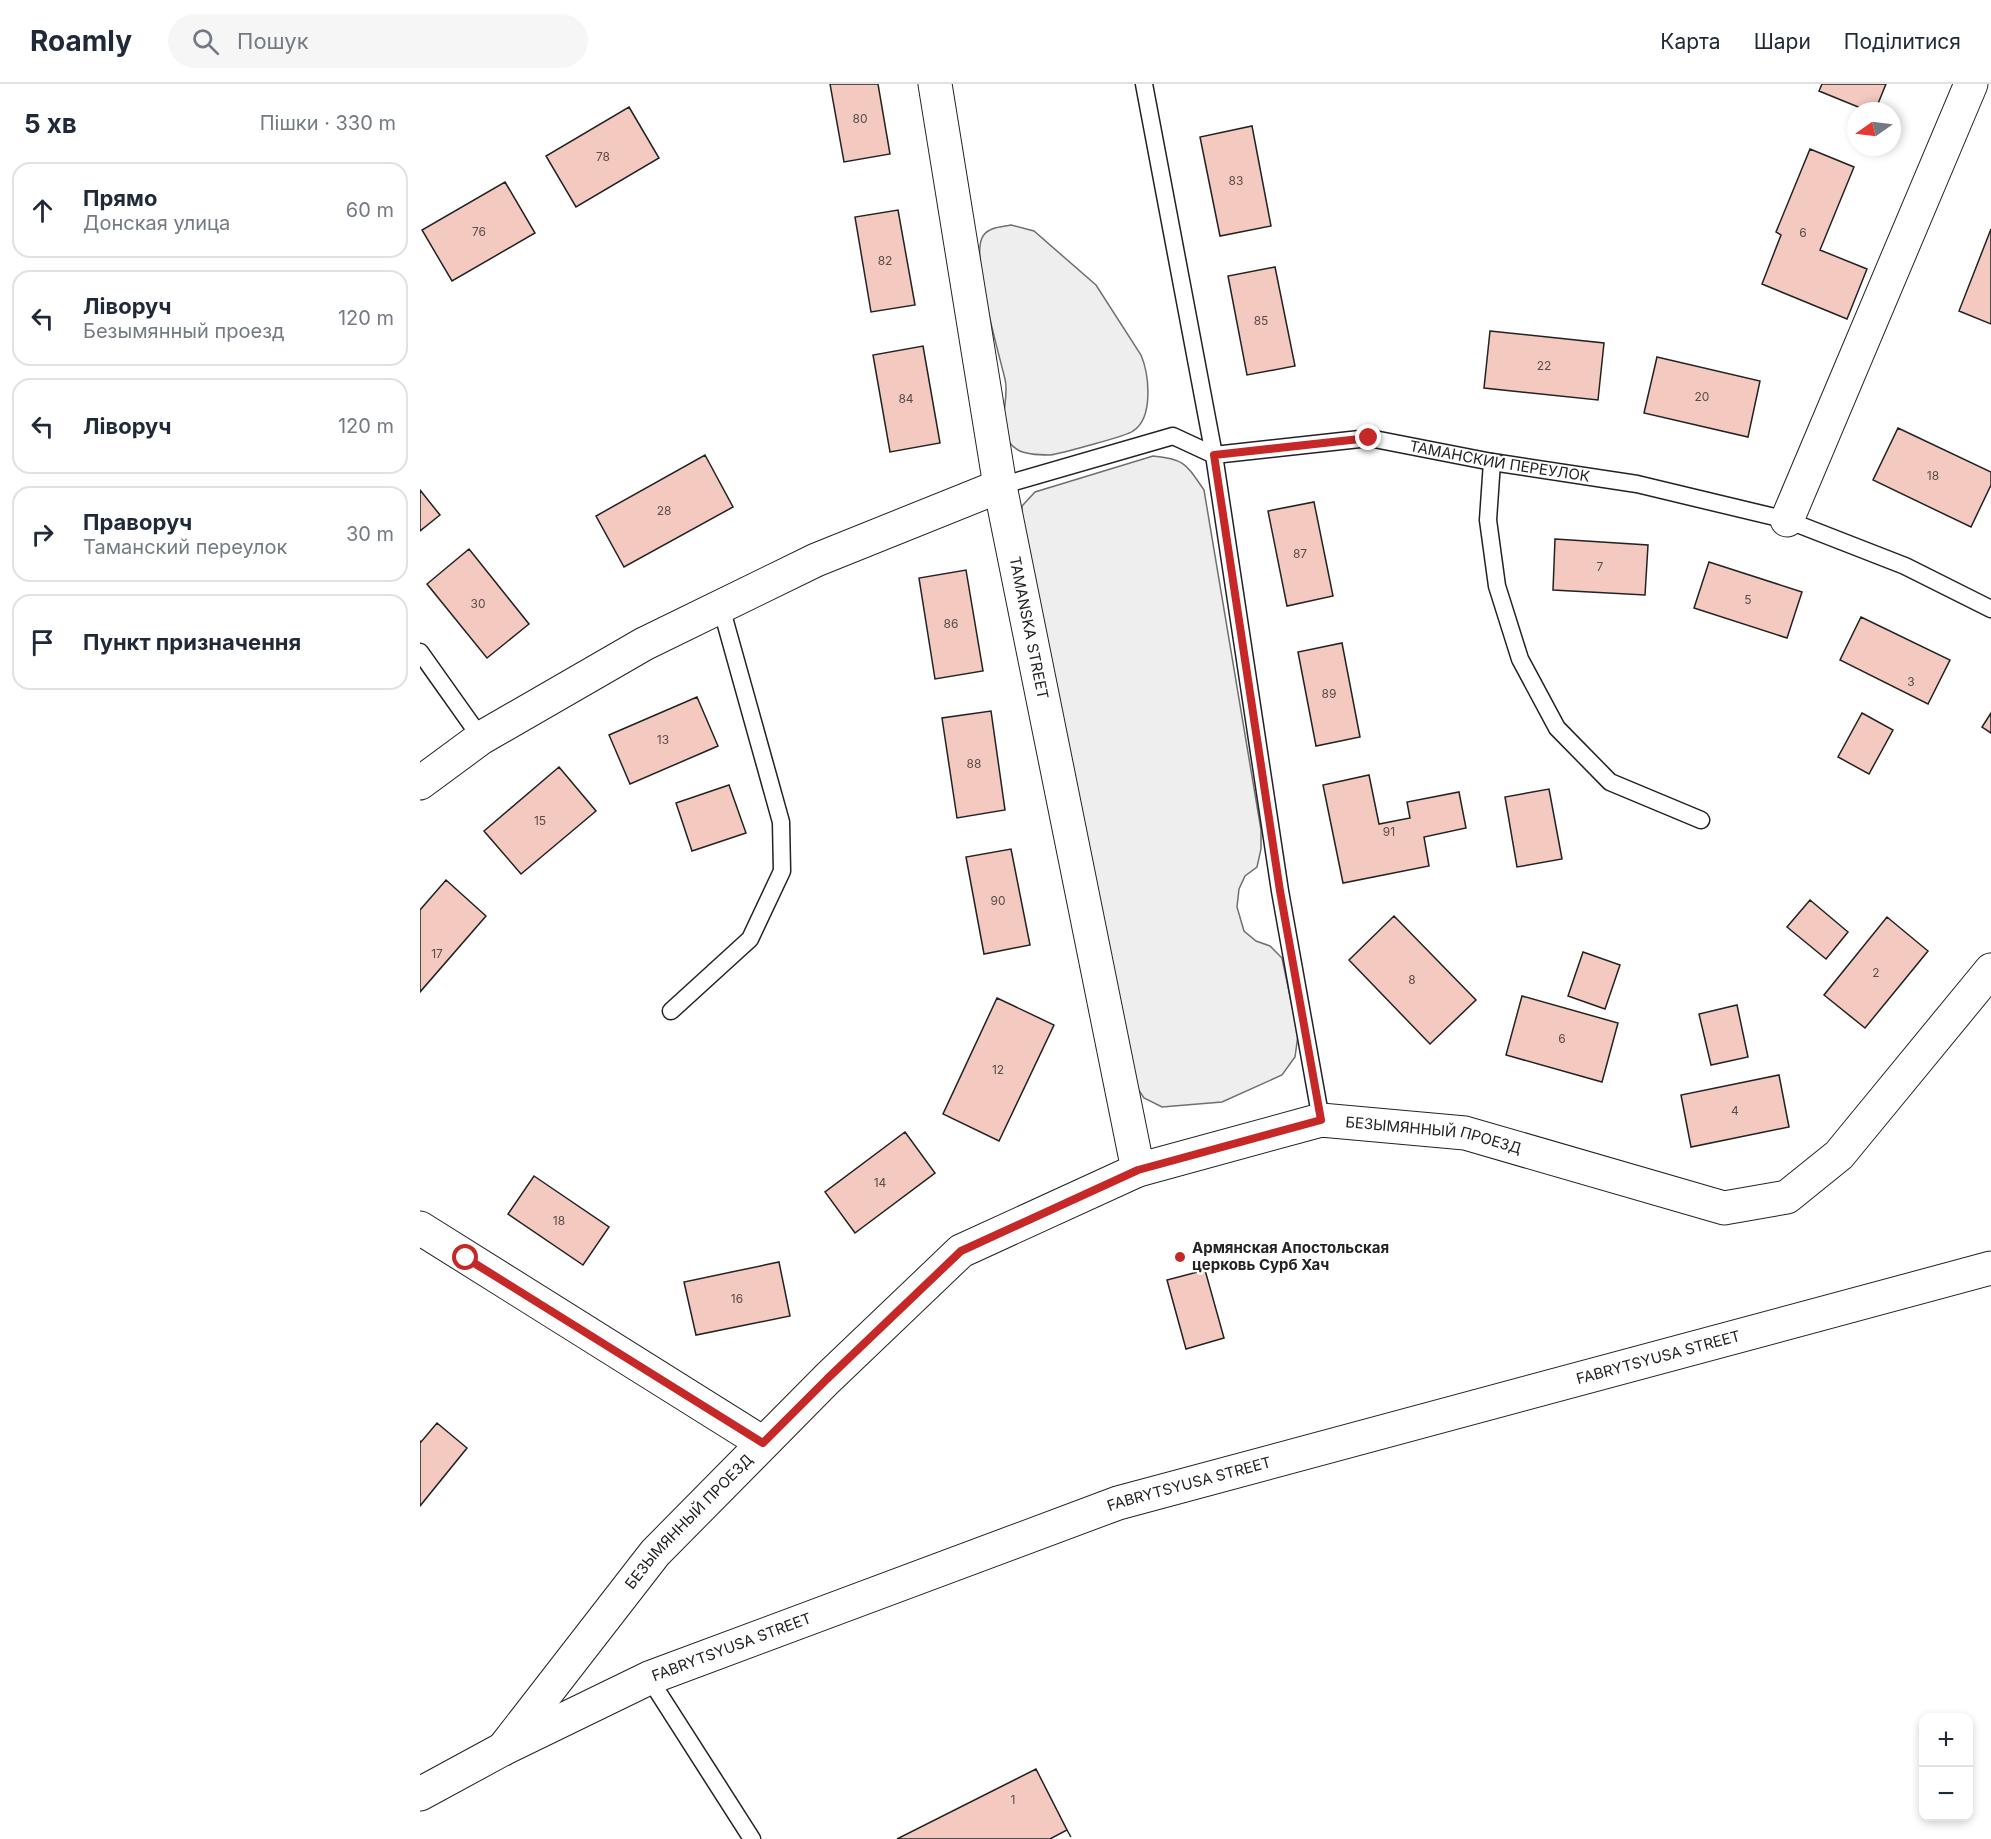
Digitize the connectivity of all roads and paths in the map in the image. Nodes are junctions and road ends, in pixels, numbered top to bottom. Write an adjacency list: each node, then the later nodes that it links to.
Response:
1 (936, 84): 6 (street, TAMANSKA STREET)
2 (1144, 84): 4 (lane)
3 (1971, 84): 7 (street)
4 (1214, 455): 5 (lane, ТАМАНСКИЙ ПЕРЕУЛОК); 6 (lane); 16 (lane)
5 (1492, 462): 7 (lane, ТАМАНСКИЙ ПЕРЕУЛОК); 13 (lane)
6 (1000, 486): 8 (street); 17 (street, TAMANSKA STREET)
7 (1786, 520): 9 (lane, ТАМАНСКИЙ ПЕРЕУЛОК)
8 (721, 607): 11 (street); 15 (lane)
9 (1991, 609)
10 (420, 652): 11 (lane)
11 (481, 738): 12 (street)
12 (420, 783)
13 (1701, 820)
14 (1991, 970): 16 (street, БЕЗЫМЯННЫЙ ПРОЕЗД)
15 (671, 1011)
16 (1321, 1120): 17 (street, БЕЗЫМЯННЫЙ ПРОЕЗД)
17 (1138, 1170): 20 (street, БЕЗЫМЯННЫЙ ПРОЕЗД)
18 (420, 1228): 20 (street)
19 (1991, 1268): 21 (street, FABRYTSYUSA STREET)
20 (763, 1443): 22 (street, БЕЗЫМЯННЫЙ ПРОЕЗД)
21 (649, 1678): 22 (street, FABRYTSYUSA STREET); 24 (lane)
22 (503, 1749): 23 (street, FABRYTSYUSA STREET)
23 (420, 1794)
24 (752, 1839)

